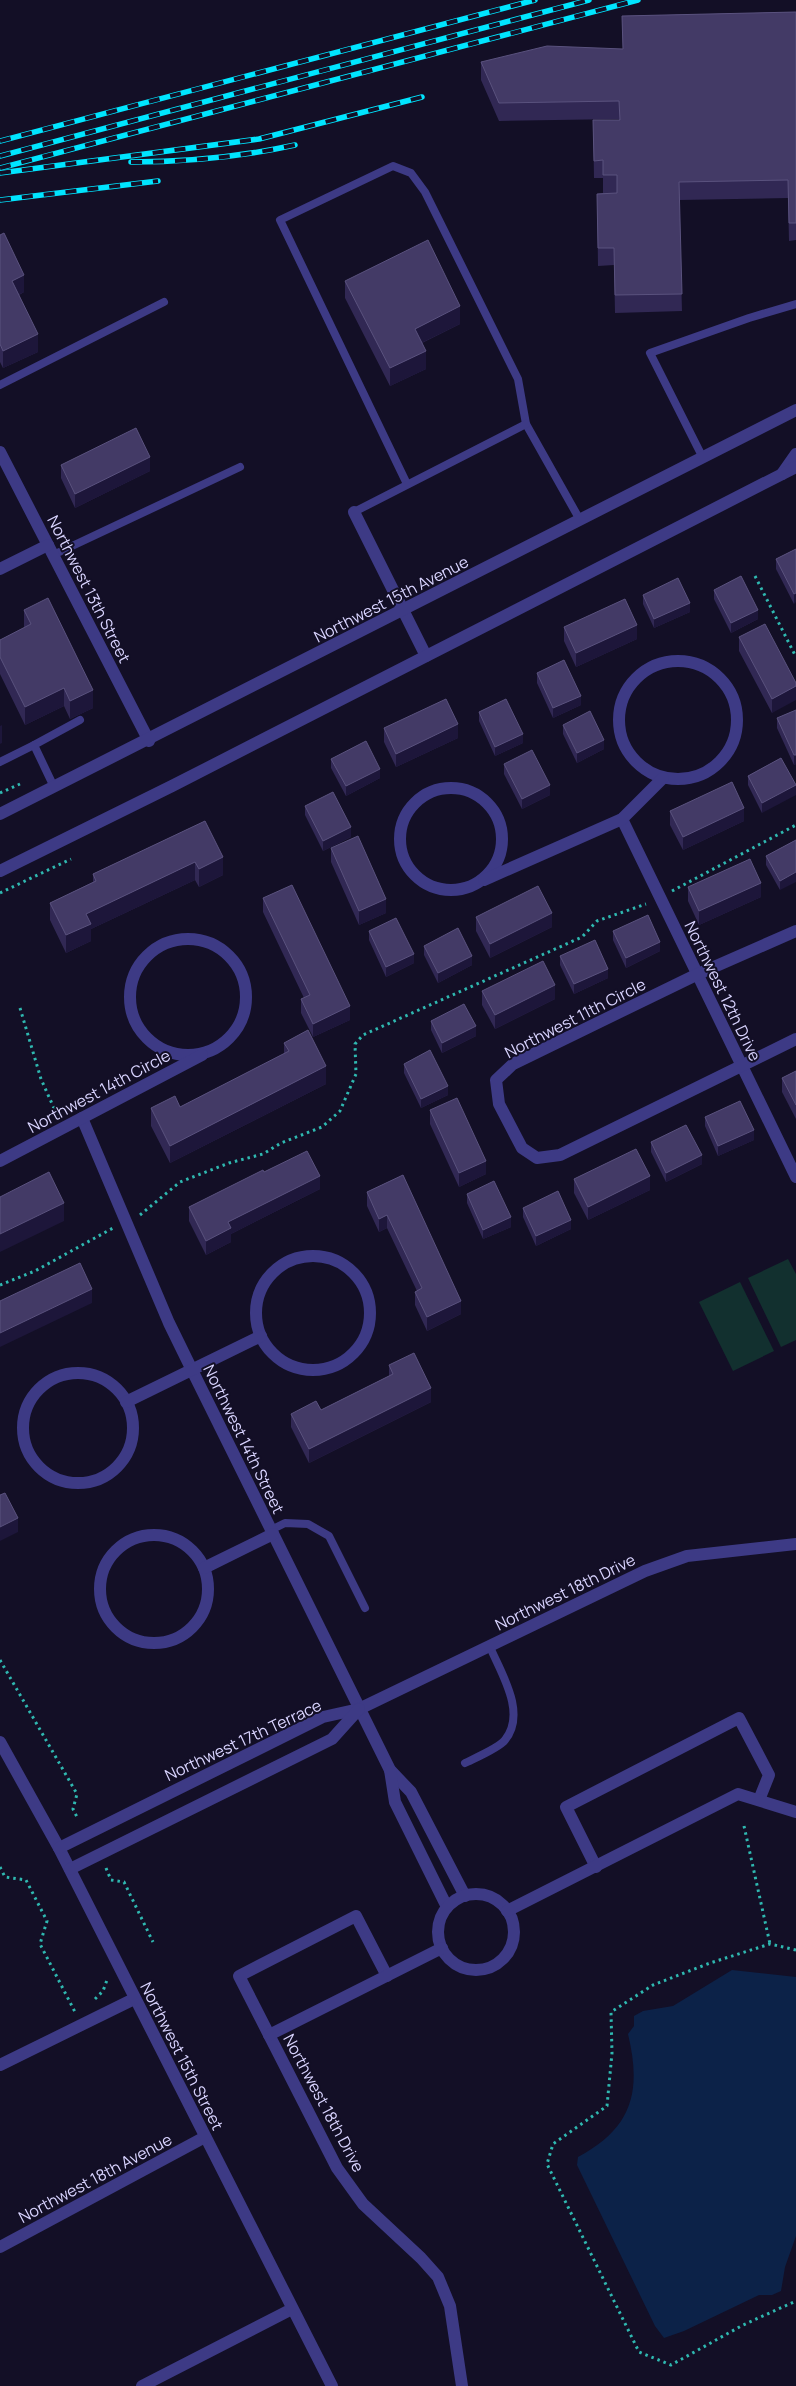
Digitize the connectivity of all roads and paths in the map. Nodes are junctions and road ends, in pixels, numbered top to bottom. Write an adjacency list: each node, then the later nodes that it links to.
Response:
1 (164, 302): 3 (lane)
2 (796, 304): 8 (lane)
3 (0, 385)
4 (796, 410): 8 (street, Northwest 15th Avenue)
5 (526, 424): 12 (lane); 12 (lane); 14 (lane)
6 (0, 452): 15 (street, Northwest 13th Street)
7 (796, 454): 11 (street)
8 (703, 458): 14 (street, Northwest 15th Avenue)
9 (240, 466): 15 (lane)
10 (796, 467): 11 (street)
11 (782, 474): 19 (street)
12 (408, 484): 13 (lane)
13 (354, 512): 18 (street)
14 (580, 520): 18 (street, Northwest 15th Avenue)
15 (50, 550): 16 (street); 22 (street, Northwest 13th Street)
16 (0, 569)
17 (755, 576): 20 (path)
18 (404, 610): 19 (street); 22 (street, Northwest 15th Avenue)
19 (426, 656): 31 (street)
20 (796, 657)
21 (80, 720): 23 (lane)
22 (148, 741): 26 (street, Northwest 15th Avenue)
23 (34, 745): 24 (lane); 26 (lane)
24 (0, 762)
25 (663, 778): 25 (street); 28 (street)
26 (54, 788): 27 (street, Northwest 15th Avenue)
27 (0, 814)
28 (622, 818): 32 (street); 37 (street, Northwest 12th Drive)
29 (796, 825): 34 (path)
30 (70, 859): 33 (path)
31 (0, 871)
32 (475, 885): 32 (street)
33 (0, 893)
34 (670, 893)
35 (648, 904): 46 (path)
36 (796, 931): 37 (street, Northwest 11th Circle)
37 (698, 974): 41 (street, Northwest 12th Drive); 41 (street, Northwest 11th Circle)
38 (20, 1008): 42 (path)
39 (796, 1039): 41 (street, Northwest 11th Circle)
40 (213, 1050): 40 (street, Northwest 14th Circle); 43 (street, Northwest 14th Circle)
41 (742, 1066): 45 (street, Northwest 12th Drive)
42 (59, 1118)
43 (82, 1118): 44 (street, Northwest 14th Circle); 50 (street, Northwest 14th Street)
44 (0, 1161)
45 (796, 1177)
46 (140, 1216)
47 (110, 1230): 48 (path)
48 (0, 1285)
49 (261, 1336): 49 (street); 50 (street)
50 (192, 1370): 51 (street); 52 (street, Northwest 14th Street)
51 (126, 1402): 51 (street)
52 (272, 1532): 54 (street); 55 (lane); 58 (street, Northwest 14th Street)
53 (796, 1544): 56 (street, Northwest 18th Drive)
54 (204, 1568): 54 (street)
55 (365, 1608)
56 (490, 1647): 58 (street, Northwest 18th Drive); 60 (lane)
57 (0, 1660): 64 (path)
58 (360, 1710): 61 (street, Northwest 14th Street); 66 (street, Northwest 17th Terrace); 70 (street, Northwest 17th Terrace)
59 (0, 1742): 66 (street, Northwest 15th Street)
60 (465, 1763)
61 (390, 1770): 71 (street, Northwest 14th Street); 72 (street, Northwest 14th Street)
62 (758, 1800): 63 (street); 68 (street); 68 (street)
63 (796, 1812)
64 (78, 1819)
65 (744, 1826): 75 (path)
66 (59, 1848): 70 (street, Northwest 15th Street)
67 (113, 1865): 74 (path)
68 (596, 1866): 73 (street)
69 (0, 1867): 82 (path)
70 (70, 1870): 80 (street, Northwest 15th Street)
71 (465, 1896): 72 (street); 73 (street)
72 (447, 1907): 76 (street)
73 (507, 1911): 76 (street)
74 (153, 1942)
75 (770, 1944): 77 (path); 87 (path)
76 (442, 1948): 78 (street, Northwest 18th Drive)
77 (796, 1950)
78 (387, 1976): 83 (street, Northwest 18th Drive); 83 (street, Northwest 18th Drive)
79 (107, 1980): 81 (path)
80 (134, 1999): 84 (street); 85 (street, Northwest 15th Street)
81 (92, 2002)
82 (81, 2009)
83 (269, 2036): 91 (street, Northwest 18th Drive)
84 (0, 2065)
85 (206, 2137): 86 (street, Northwest 18th Avenue); 88 (street, Northwest 15th Street)
86 (0, 2247)
87 (796, 2301)
88 (292, 2309): 89 (street); 90 (street, Northwest 15th Street)
89 (142, 2386)
90 (332, 2386)
91 (462, 2386)

